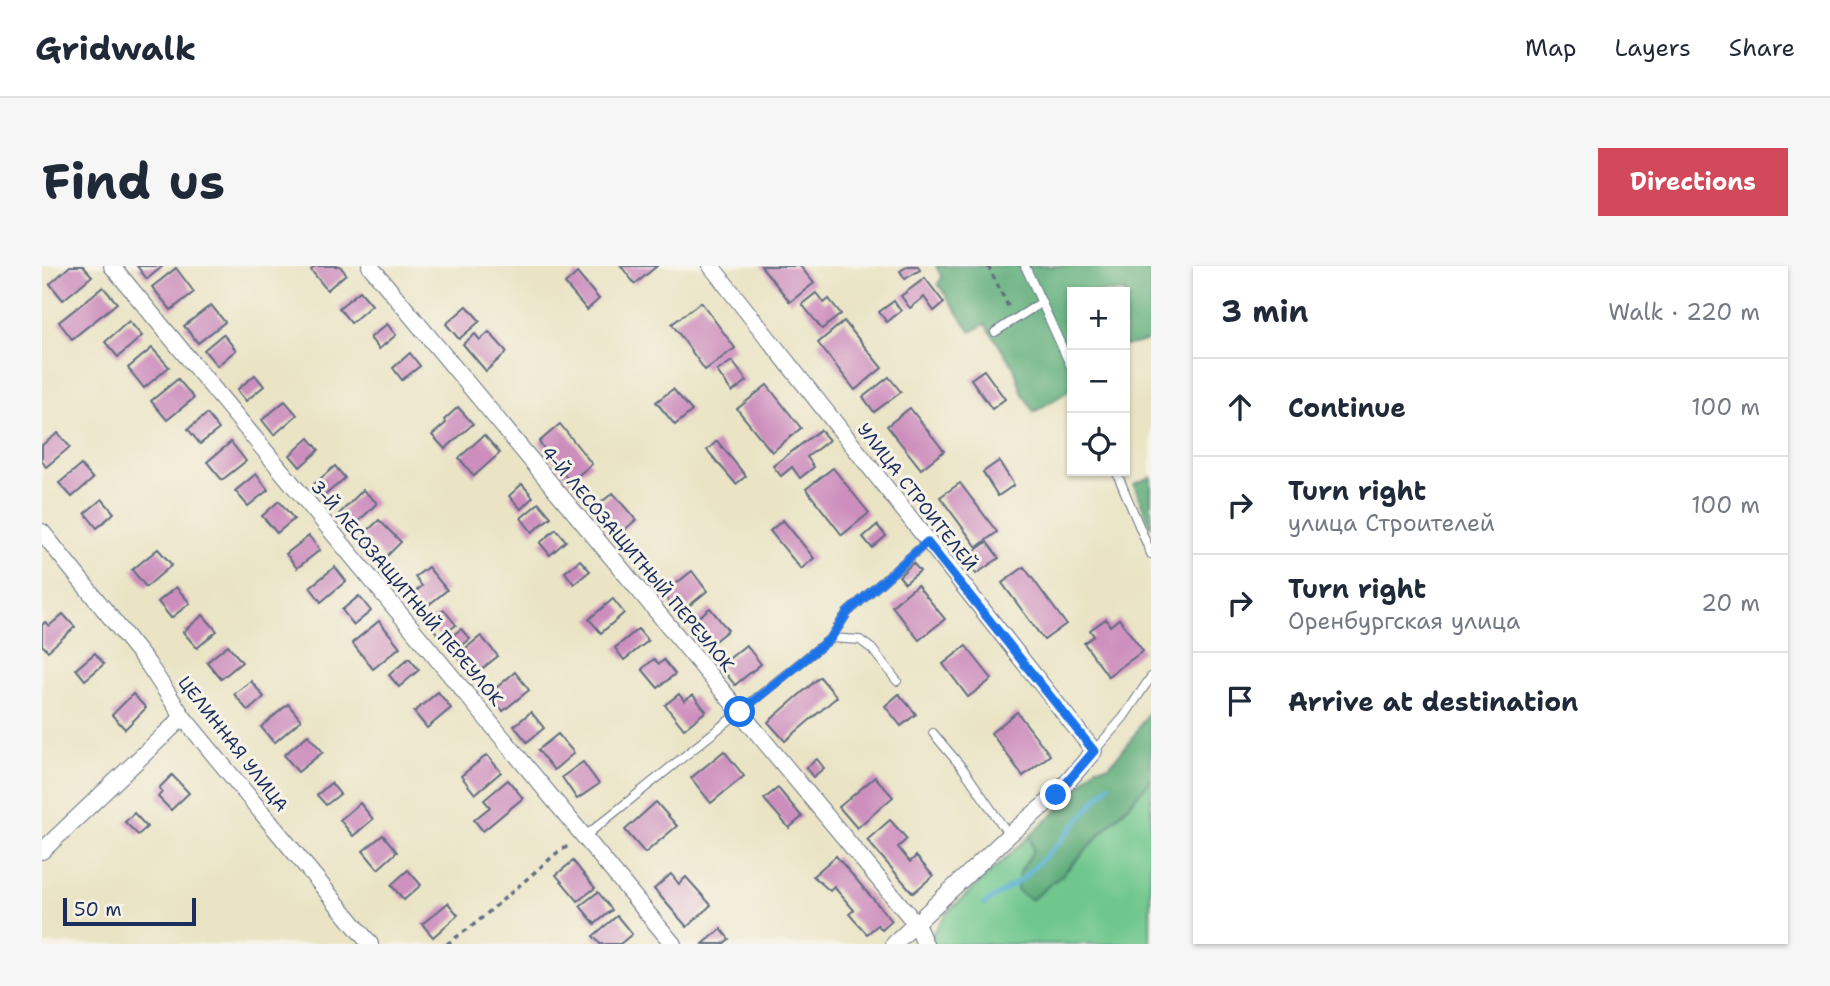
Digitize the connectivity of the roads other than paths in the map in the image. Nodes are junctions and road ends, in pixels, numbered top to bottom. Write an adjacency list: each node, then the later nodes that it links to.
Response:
1 (112, 266): 20 (street, 3-Й ЛЕСОЗАЩИТНЫЙ ПЕРЕУЛОК)
2 (370, 266): 15 (street, 4-Й ЛЕСОЗАЩИТНЫЙ ПЕРЕУЛОК)
3 (711, 266): 10 (street, УЛИЦА СТРОИТЕЛЕЙ)
4 (1025, 266): 5 (lane)
5 (1042, 302): 6 (lane); 7 (lane)
6 (995, 332)
7 (1067, 358)
8 (1118, 476): 11 (lane)
9 (42, 532): 16 (street, ЦЕЛИННАЯ УЛИЦА)
10 (927, 542): 12 (lane); 18 (street, УЛИЦА СТРОИТЕЛЕЙ)
11 (1151, 554)
12 (831, 638): 14 (lane); 15 (lane)
13 (1151, 677): 18 (lane)
14 (897, 681)
15 (740, 712): 20 (lane); 22 (street, 4-Й ЛЕСОЗАЩИТНЫЙ ПЕРЕУЛОК)
16 (183, 717): 21 (street); 23 (street, ЦЕЛИННАЯ УЛИЦА)
17 (933, 733): 19 (lane)
18 (1094, 751): 19 (street)
19 (1009, 835): 22 (street)
20 (584, 837): 24 (street, 3-Й ЛЕСОЗАЩИТНЫЙ ПЕРЕУЛОК)
21 (42, 851)
22 (916, 924): 25 (street); 26 (street, 4-Й ЛЕСОЗАЩИТНЫЙ ПЕРЕУЛОК)
23 (370, 944)
24 (673, 944)
25 (894, 944)
26 (925, 944)

